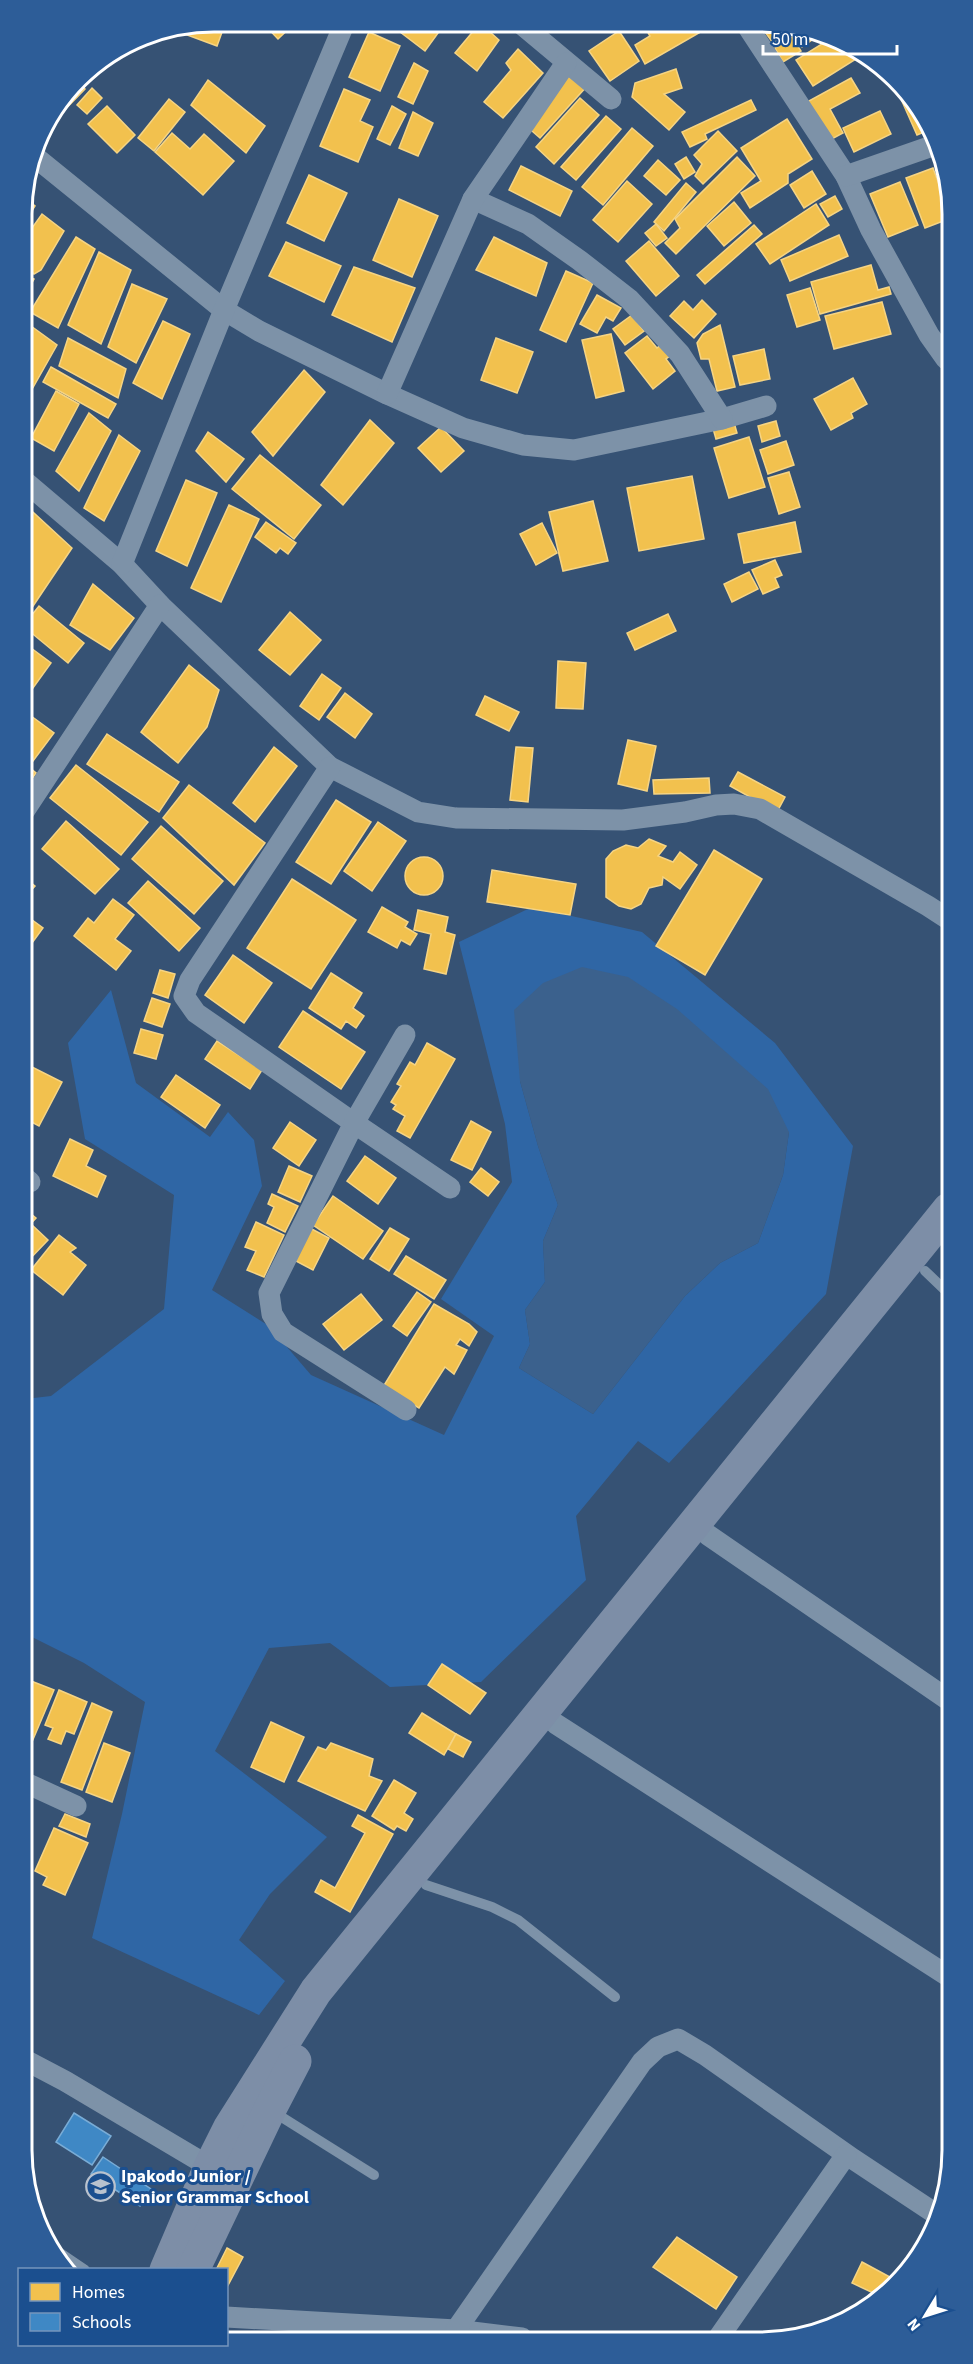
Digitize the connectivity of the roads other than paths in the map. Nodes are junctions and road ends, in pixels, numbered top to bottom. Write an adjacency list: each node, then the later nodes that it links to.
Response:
1 (341, 32): 10 (street)
2 (530, 32): 4 (street)
3 (751, 32): 8 (street)
4 (566, 63): 5 (street); 9 (street)
5 (611, 99)
6 (929, 147): 8 (street)
7 (40, 161): 10 (street)
8 (846, 176): 11 (street)
9 (473, 199): 12 (street); 14 (street)
10 (224, 310): 12 (street); 16 (street)
11 (942, 352)
12 (387, 394): 14 (street)
13 (766, 406): 14 (street)
14 (722, 419)
15 (32, 487): 16 (street)
16 (122, 564): 17 (street)
17 (160, 605): 18 (street); 19 (street)
18 (330, 767): 20 (street); 22 (street)
19 (32, 800)
20 (942, 915)
21 (405, 1035): 22 (street)
22 (354, 1124): 23 (street); 28 (street)
23 (450, 1188)
24 (941, 1218): 40 (main road)
25 (941, 1250): 26 (main road)
26 (925, 1270): 27 (lane); 29 (main road)
27 (941, 1286)
28 (406, 1410)
29 (708, 1535): 30 (street); 31 (main road)
30 (941, 1695)
31 (556, 1724): 34 (main road); 35 (street)
32 (31, 1785): 33 (street)
33 (76, 1806)
34 (426, 1885): 36 (lane); 38 (main road)
35 (941, 1972)
36 (615, 1997)
37 (31, 2063): 40 (street)
38 (270, 2109): 41 (lane); 46 (main road)
39 (846, 2155): 42 (street); 48 (street); 50 (street)
40 (210, 2167): 45 (main road)
41 (374, 2175)
42 (931, 2211)
43 (67, 2258): 44 (lane)
44 (82, 2268)
45 (167, 2268)
46 (194, 2268)
47 (228, 2317): 48 (street)
48 (456, 2330): 49 (street)
49 (472, 2332)
50 (722, 2332)

